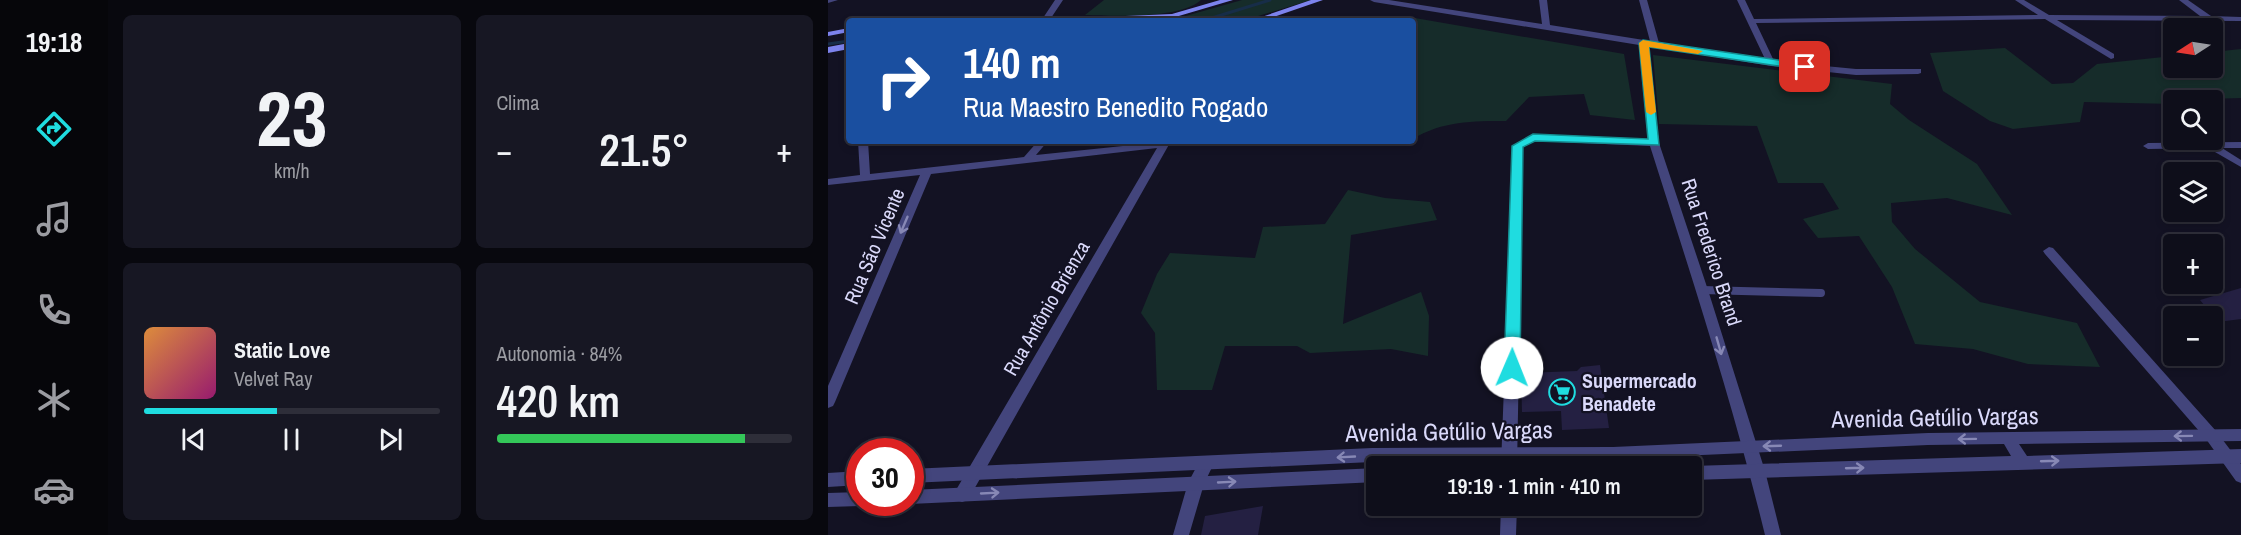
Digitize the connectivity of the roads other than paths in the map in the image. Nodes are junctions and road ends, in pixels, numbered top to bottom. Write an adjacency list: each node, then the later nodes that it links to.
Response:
1 (834, 0): 11 (street)
2 (1059, 0): 14 (street)
3 (1229, 0): 12 (main road)
4 (1319, 0): 17 (main road)
5 (1374, 0): 22 (street)
6 (1543, 0): 22 (street)
7 (1643, 0): 25 (street, Rua Frederico Brand)
8 (1742, 0): 21 (street)
9 (2019, 0): 13 (street)
10 (2183, 0): 18 (street)
11 (828, 1)
12 (1215, 5): 15 (main road); 16 (main road)
13 (2045, 17): 18 (street); 21 (street); 28 (street)
14 (1047, 18)
15 (1145, 18)
16 (1167, 18)
17 (1263, 18)
18 (2208, 18)
19 (2223, 18): 20 (street)
20 (2241, 19)
21 (1751, 21): 29 (street)
22 (1546, 28): 25 (street)
23 (846, 31): 24 (main road)
24 (828, 34)
25 (1649, 44): 29 (street); 31 (street, Rua Frederico Brand)
26 (846, 47): 27 (main road)
27 (828, 50)
28 (2110, 56)
29 (1771, 63): 30 (street)
30 (1918, 71)
31 (1654, 143): 47 (street, Rua Frederico Brand); 56 (street)
32 (863, 144): 44 (street)
33 (1040, 144): 41 (street)
34 (1149, 144): 41 (street)
35 (1164, 144): 62 (street, Rua Antônio Brienza)
36 (2148, 146): 37 (street)
37 (2163, 146)
38 (2223, 146): 39 (street)
39 (2241, 146)
40 (2217, 150): 42 (street)
41 (1028, 159): 43 (street)
42 (2241, 164)
43 (927, 171): 44 (street); 49 (street, Rua São Vicente, one-way to 49)
44 (865, 178): 45 (street)
45 (828, 182)
46 (2049, 251): 50 (street)
47 (1702, 290): 48 (lane); 53 (street, Rua Frederico Brand, one-way to 53)
48 (1821, 293)
49 (828, 402)
50 (2211, 435): 51 (street, Avenida Getúlio Vargas); 52 (street, Avenida Getúlio Vargas, one-way to 52); 58 (street)
51 (2241, 435)
52 (2008, 438): 53 (street, Avenida Getúlio Vargas, one-way to 53); 59 (street)
53 (1749, 447): 57 (street, Avenida Getúlio Vargas); 61 (street, Rua Frederico Brand)
54 (1372, 455): 55 (street, Avenida Getúlio Vargas); 60 (street, Avenida Getúlio Vargas, one-way to 60)
55 (1406, 456)
56 (1510, 456)
57 (1562, 456)
58 (2234, 456): 59 (street, one-way to 58); 66 (street)
59 (2022, 462): 61 (street, one-way to 59)
60 (1206, 463): 62 (street, Avenida Getúlio Vargas); 69 (street)
61 (1757, 471): 63 (street); 77 (street, Rua Frederico Brand)
62 (973, 473): 64 (street, Avenida Getúlio Vargas); 70 (street, Rua Antônio Brienza)
63 (1702, 473)
64 (924, 475)
65 (1366, 475): 69 (street, Avenida Getúlio Vargas, one-way to 65)
66 (2241, 476)
67 (846, 479): 68 (street)
68 (828, 480)
69 (1196, 483): 70 (street, Avenida Getúlio Vargas, one-way to 69); 75 (street)
70 (962, 495): 71 (street, Avenida Getúlio Vargas)
71 (924, 496)
72 (846, 499): 73 (street)
73 (828, 500)
74 (1509, 516): 76 (street)
75 (1181, 535)
76 (1508, 535)
77 (1773, 535)

